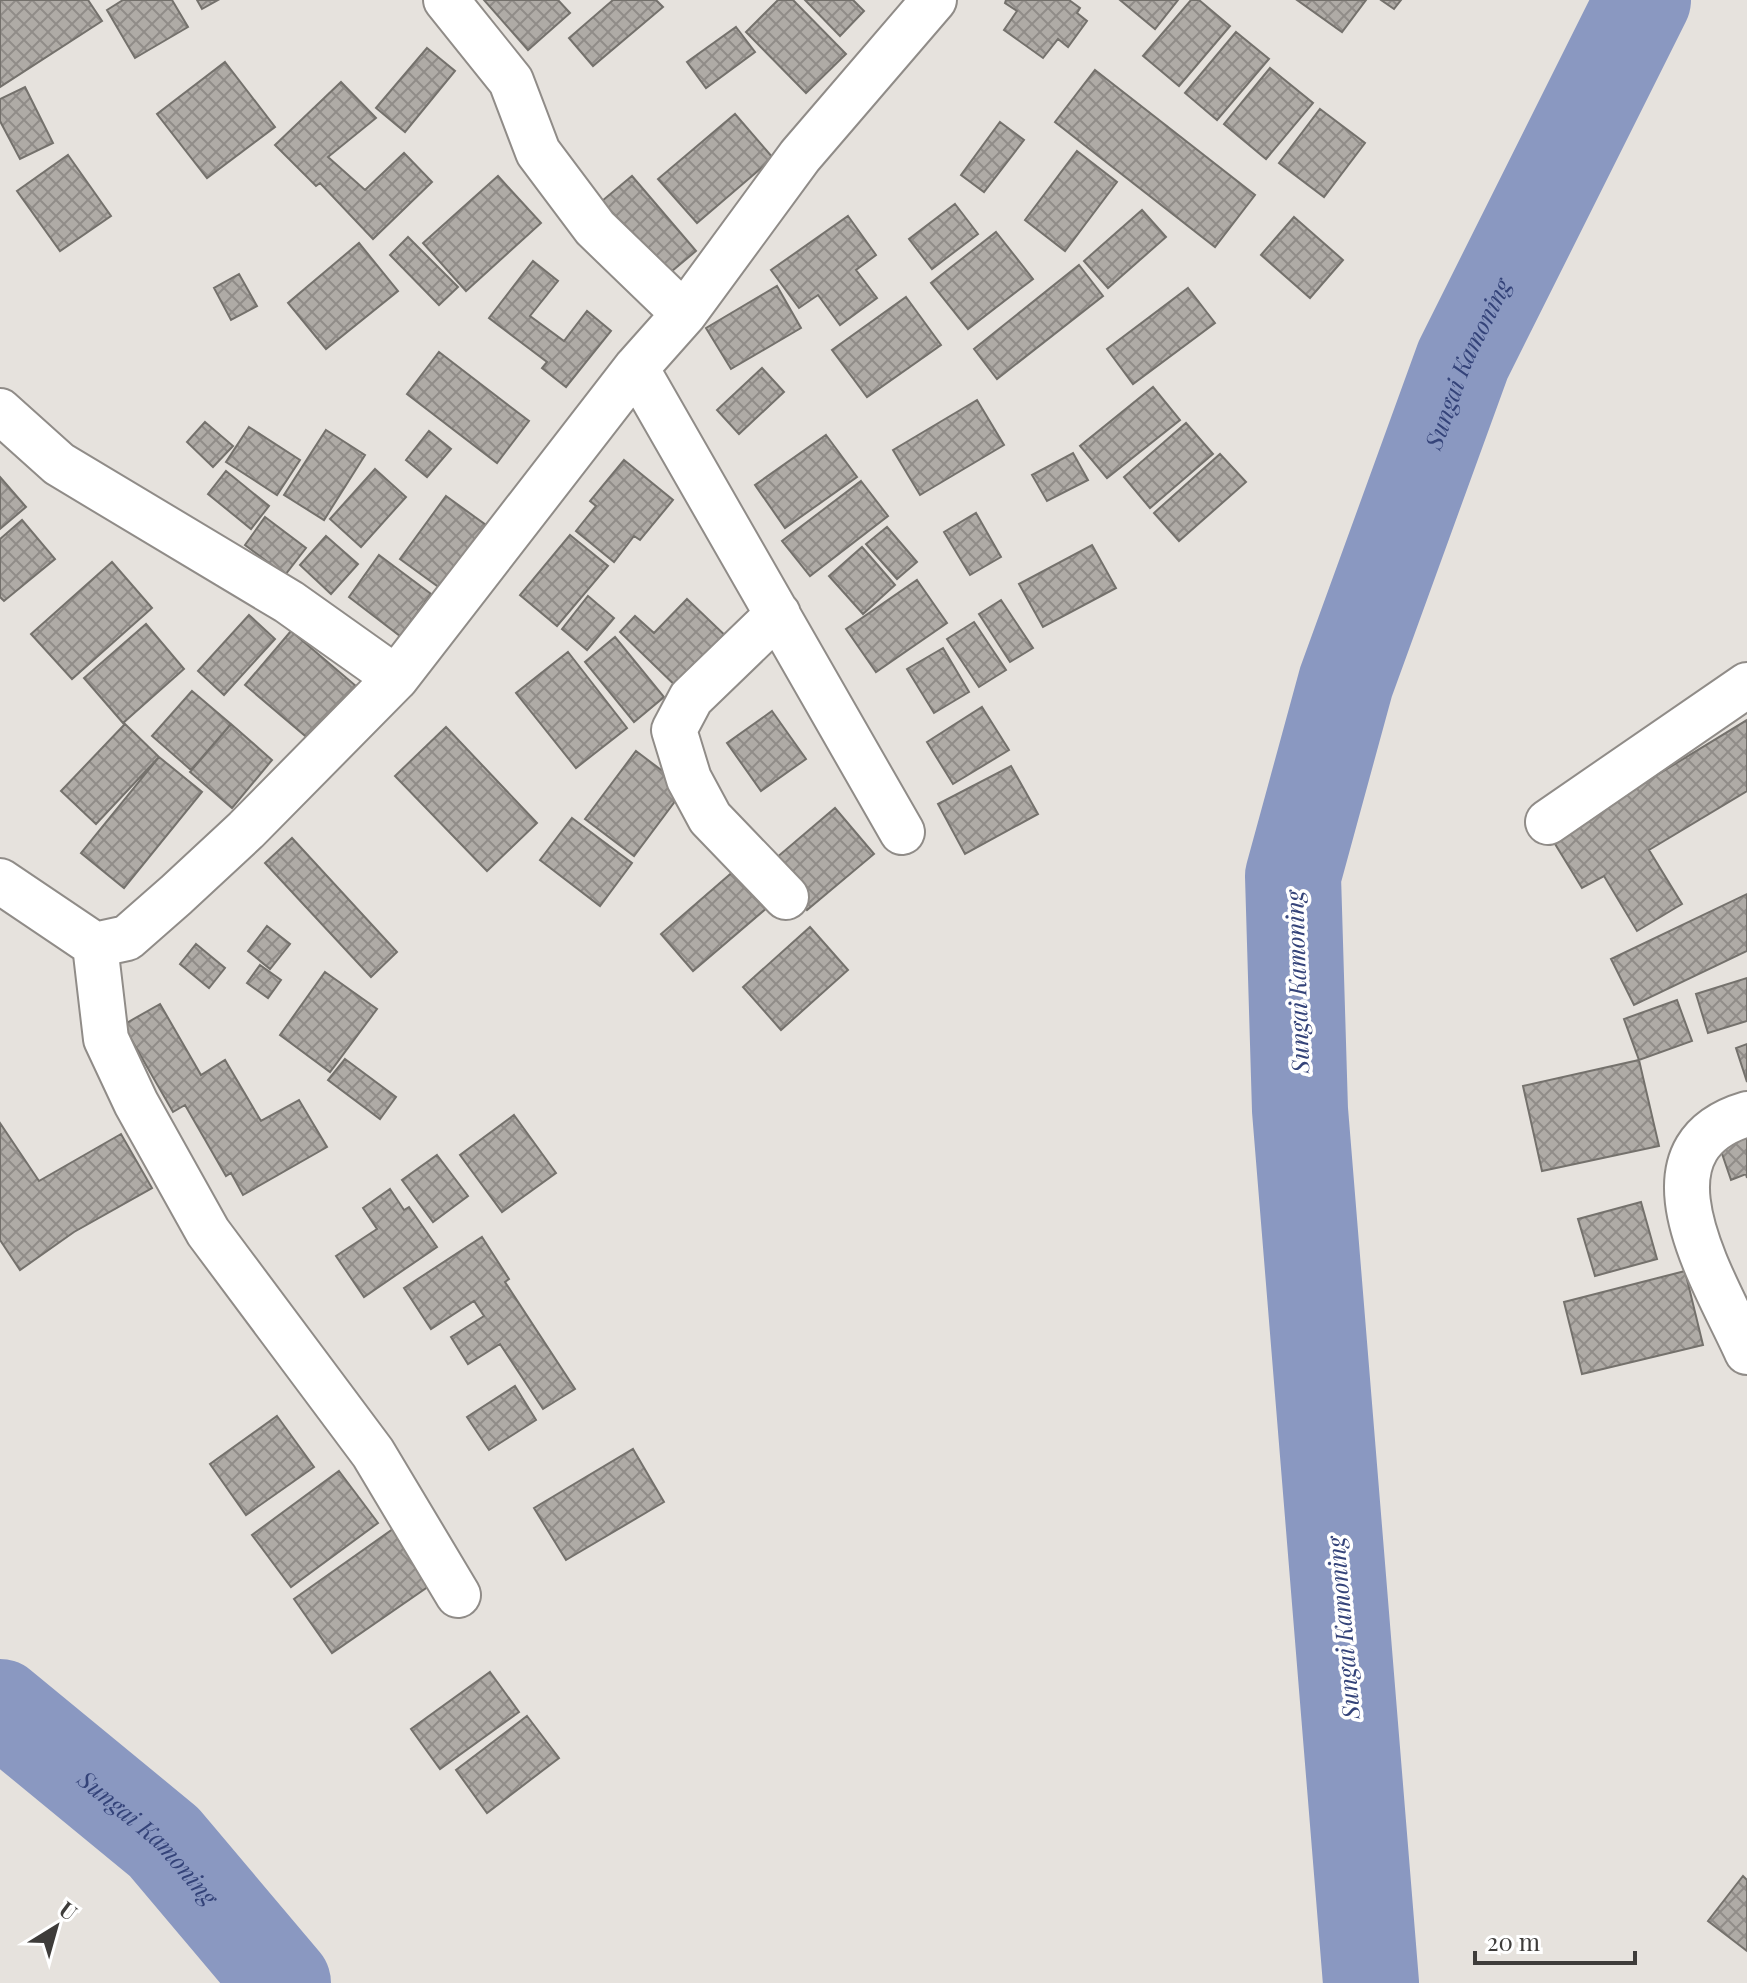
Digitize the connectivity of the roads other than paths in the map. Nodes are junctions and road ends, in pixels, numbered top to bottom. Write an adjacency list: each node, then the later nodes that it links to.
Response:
1 (446, 0): 3 (street)
2 (934, 0): 3 (street)
3 (684, 314): 4 (street)
4 (636, 368): 6 (street); 7 (street)
5 (0, 411): 7 (street)
6 (778, 614): 10 (street); 12 (street)
7 (396, 678): 13 (street)
8 (1747, 685): 9 (street)
9 (1548, 822)
10 (902, 832)
11 (0, 881): 13 (street)
12 (786, 897)
13 (95, 945): 16 (street)
14 (1747, 1114): 15 (street)
15 (1747, 1352)
16 (458, 1595)

